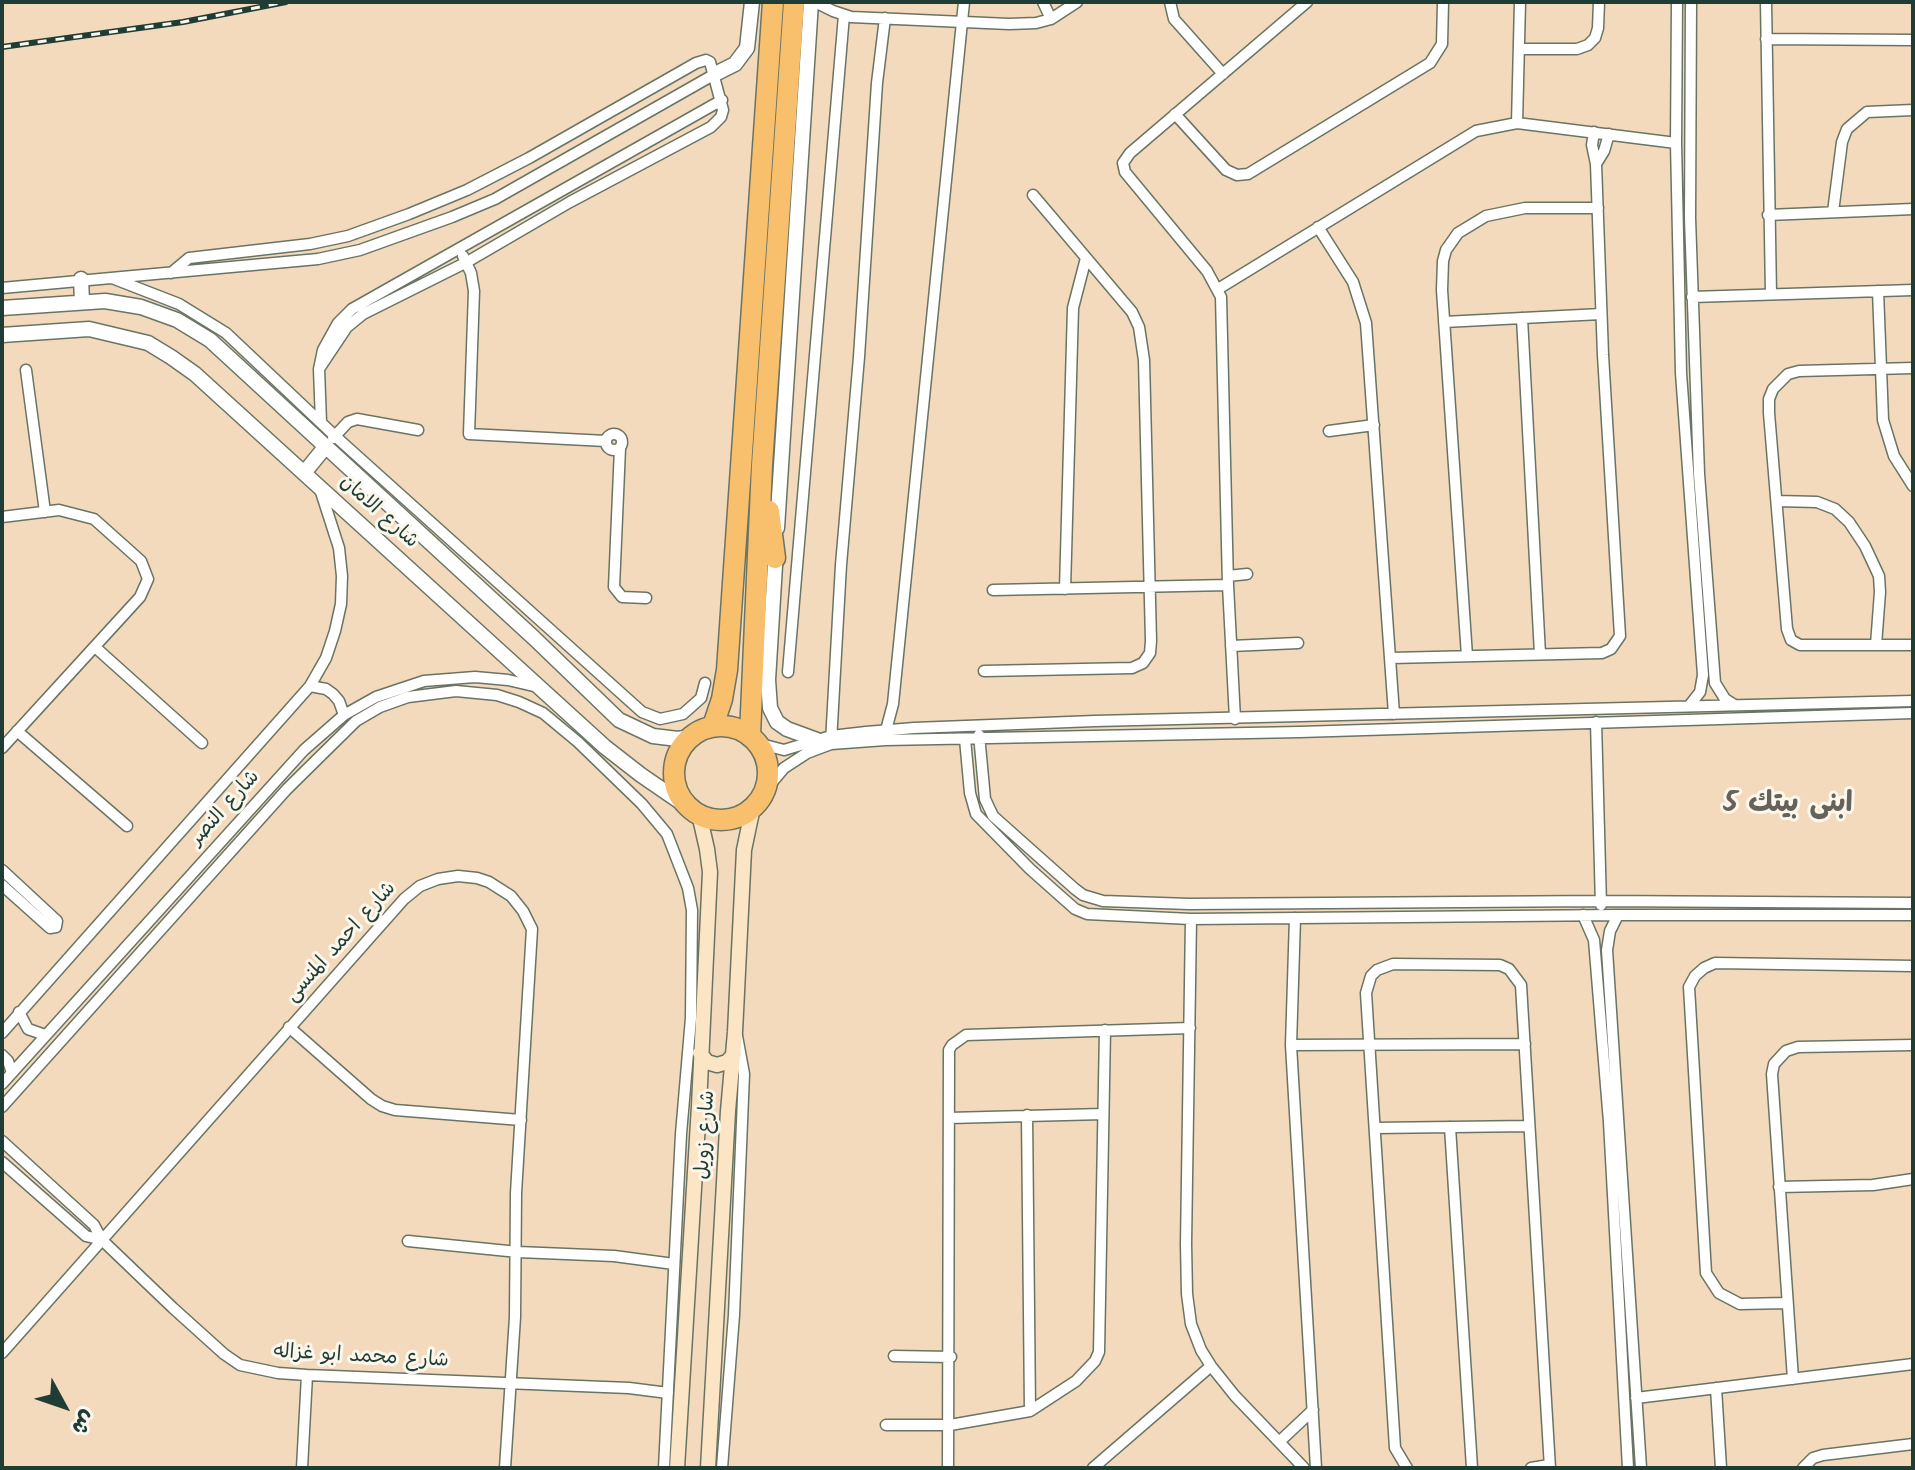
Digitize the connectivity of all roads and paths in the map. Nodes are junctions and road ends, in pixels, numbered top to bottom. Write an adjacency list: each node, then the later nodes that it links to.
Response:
1 (752, 2): 25 (street)
2 (773, 2): 117 (highway)
3 (794, 2): 74 (highway)
4 (813, 2): 16 (street); 83 (street)
5 (964, 2): 19 (street)
6 (1043, 2): 18 (street)
7 (1077, 2): 18 (street)
8 (1170, 2): 26 (street)
9 (1307, 2): 26 (street)
10 (1443, 2): 29 (street)
11 (1520, 2): 24 (street)
12 (1599, 2): 24 (street)
13 (1677, 2): 20 (street)
14 (1691, 2): 21 (street)
15 (1766, 2): 22 (street)
16 (844, 15): 17 (street); 101 (street)
17 (885, 18): 19 (street); 126 (street)
18 (1051, 19): 19 (street)
19 (962, 20): 122 (street)
20 (1677, 21): 21 (street); 33 (street)
21 (1691, 21): 42 (street)
22 (1766, 39): 23 (street); 40 (street)
23 (1913, 40)
24 (1519, 49): 30 (street)
25 (715, 74): 27 (street); 36 (street); 43 (street)
26 (1223, 74): 29 (street)
27 (722, 100): 46 (street); 49 (street)
28 (1913, 110): 39 (street)
29 (1175, 114): 54 (street)
30 (1517, 123): 31 (street); 44 (street)
31 (1594, 132): 32 (street); 34 (street)
32 (1609, 134): 33 (street); 34 (street)
33 (1676, 143): 41 (street)
34 (1596, 164): 37 (street)
35 (1033, 195): 48 (street)
36 (435, 204): 43 (street); 45 (street)
37 (1598, 208): 61 (street); 63 (street)
38 (1913, 209): 39 (street)
39 (1833, 212): 40 (street)
40 (1768, 215): 57 (street)
41 (1678, 218): 42 (street); 77 (street)
42 (1690, 218): 58 (street)
43 (442, 221): 47 (street)
44 (1318, 227): 54 (street); 70 (street)
45 (348, 236): 47 (street); 50 (street)
46 (460, 249): 49 (street); 66 (street)
47 (352, 252): 50 (street)
48 (1086, 258): 88 (street); 89 (street)
49 (467, 262): 66 (street); 91 (street)
50 (171, 273): 51 (street)
51 (112, 278): 52 (street); 69 (street)
52 (81, 279): 53 (street); 59 (street)
53 (2, 288)
54 (1218, 289): 87 (street)
55 (1913, 290): 56 (street)
56 (1878, 291): 57 (street); 67 (street)
57 (1771, 294): 58 (street)
58 (1692, 297): 76 (street)
59 (82, 301): 60 (street, شارع الامان); 73 (street, شارع الامان)
60 (2, 308)
61 (1601, 314): 62 (street); 97 (street)
62 (1522, 318): 63 (street); 97 (street)
63 (1444, 322): 98 (street)
64 (2, 335): 75 (street, شارع الامان)
65 (1913, 368): 67 (street)
66 (319, 369): 69 (street)
67 (1880, 369): 79 (street); 80 (street)
68 (26, 370): 81 (street)
69 (321, 422): 73 (street)
70 (1374, 425): 72 (street); 99 (street)
71 (418, 430): 73 (street)
72 (1329, 431)
73 (331, 441): 75 (street); 103 (street); 123 (street, شارع الامان)
74 (762, 465): 83 (highway); 124 (highway)
75 (304, 473): 78 (street, شارع الامان)
76 (1699, 474): 77 (street); 85 (street)
77 (1687, 475): 84 (street)
78 (319, 486): 104 (street, شارع النصر); 105 (street, شارع الامان)
79 (1913, 486)
80 (1777, 501): 93 (street); 93 (street)
81 (45, 512): 82 (street); 96 (street)
82 (2, 517)
83 (775, 558): 126 (street)
84 (1694, 572): 85 (street); 102 (street)
85 (1707, 572): 102 (street)
86 (1247, 574): 87 (street)
87 (1228, 580): 88 (street); 95 (street)
88 (1150, 587): 89 (street); 100 (street)
89 (1065, 589): 90 (street)
90 (993, 590)
91 (646, 598)
92 (1298, 643): 95 (street)
93 (1876, 645): 94 (street)
94 (1913, 645)
95 (1231, 646): 115 (street)
96 (95, 647): 119 (street); 128 (street)
97 (1540, 654): 98 (street)
98 (1467, 656): 99 (street)
99 (1391, 658): 112 (street)
100 (984, 671)
101 (788, 672)
102 (1708, 674): 108 (street); 109 (street)
103 (705, 683)
104 (310, 686): 113 (street); 153 (street, شارع النصر)
105 (541, 688): 106 (street, شارع الامان); 113 (street, شارع النصر)
106 (553, 699): 110 (street); 131 (street, شارع الامان)
107 (1913, 701): 108 (street)
108 (1733, 704): 109 (street)
109 (1689, 706): 112 (street)
110 (543, 713): 150 (street); 186 (street)
111 (1913, 713): 116 (street)
112 (1394, 714): 114 (street)
113 (344, 715): 149 (street, شارع النصر)
114 (1300, 717): 115 (street); 120 (street)
115 (1235, 719): 118 (street)
116 (1596, 722): 120 (street); 137 (street)
117 (713, 726): 123 (highway); 124 (highway)
118 (979, 726): 121 (street); 127 (street)
119 (17, 731): 129 (street); 132 (street)
120 (1300, 732): 127 (street)
121 (914, 734): 122 (street); 125 (street)
122 (885, 736): 126 (street)
123 (690, 737): 131 (highway)
124 (754, 739): 126 (street); 130 (highway)
125 (965, 739): 127 (street); 134 (street)
126 (826, 740): 130 (street)
127 (979, 740): 133 (street)
128 (202, 743)
129 (2, 748)
130 (758, 800): 131 (highway); 157 (main road, شارع زويل)
131 (696, 812): 164 (main road, شارع زويل)
132 (127, 826)
133 (1039, 858): 134 (street); 138 (street)
134 (1030, 869): 148 (street)
135 (2, 870): 136 (street)
136 (2, 885)
137 (1601, 901): 138 (street); 139 (street); 142 (street)
138 (1439, 902): 146 (street)
139 (1741, 902): 140 (street); 144 (street)
140 (1913, 903)
141 (1583, 915): 142 (street); 146 (street); 151 (street)
142 (1601, 915): 143 (street)
143 (1618, 915): 144 (street); 151 (street)
144 (1742, 915): 145 (street)
145 (1913, 915)
146 (1439, 916): 147 (street)
147 (1295, 918): 148 (street); 162 (street)
148 (1191, 919): 155 (street)
149 (140, 931): 150 (street); 159 (street, شارع النصر)
150 (151, 940): 170 (street)
151 (1601, 950): 190 (street); 191 (street)
152 (1913, 966): 187 (street)
153 (19, 1012): 158 (street, شارع النصر); 159 (street)
154 (289, 1027): 175 (street); 175 (street, شارع احمد المنسى); 183 (street, شارع احمد المنسى)
155 (1190, 1028): 156 (street); 196 (street)
156 (1105, 1030): 172 (street); 174 (street)
157 (735, 1032): 165 (main road, شارع زويل); 189 (street)
158 (2, 1033)
159 (45, 1035): 167 (street, شارع النصر)
160 (1369, 1044): 161 (street); 161 (street); 162 (street); 178 (street)
161 (1525, 1044): 176 (street)
162 (1291, 1045): 203 (street)
163 (1913, 1045): 182 (street)
164 (700, 1053): 165 (main road); 169 (main road, شارع زويل)
165 (734, 1054): 171 (main road, شارع زويل)
166 (2, 1055): 167 (street)
167 (12, 1073): 168 (street, شارع النصر)
168 (2, 1084)
169 (699, 1106): 171 (main road); 209 (main road, شارع زويل)
170 (2, 1107)
171 (728, 1111): 188 (main road, شارع زويل)
172 (1103, 1114): 173 (street); 204 (street)
173 (1027, 1115): 174 (street); 204 (street)
174 (949, 1118): 194 (street)
175 (521, 1120): 185 (street, شارع احمد المنسى)
176 (1529, 1126): 177 (street); 210 (street)
177 (1450, 1127): 178 (street); 222 (street)
178 (1375, 1128): 221 (street)
179 (2, 1141): 183 (street, شارع محمد ابو غزاله)
180 (2, 1162): 183 (street, شارع محمد ابو غزاله)
181 (1913, 1179): 182 (street)
182 (1779, 1187): 187 (street)
183 (102, 1240): 192 (street, شارع احمد المنسى); 197 (street, شارع محمد ابو غزاله)
184 (408, 1241): 185 (street)
185 (518, 1252): 186 (street); 199 (street, شارع احمد المنسى)
186 (674, 1264): 201 (street)
187 (1787, 1303): 198 (street)
188 (716, 1315): 189 (main road); 215 (main road, شارع زويل)
189 (734, 1315): 216 (street)
190 (1632, 1327): 191 (street); 202 (street)
191 (1619, 1328): 224 (street)
192 (2, 1353)
193 (894, 1356): 194 (street)
194 (951, 1357): 206 (street)
195 (1913, 1364): 198 (street)
196 (1211, 1366): 207 (street); 218 (street)
197 (307, 1375): 199 (street, شارع محمد ابو غزاله); 211 (street)
198 (1793, 1379): 200 (street)
199 (510, 1383): 201 (street, شارع محمد ابو غزاله); 212 (street, شارع احمد المنسى)
200 (1716, 1388): 202 (street); 226 (street)
201 (668, 1393): 209 (street)
202 (1636, 1398): 225 (street)
203 (1313, 1410): 207 (street); 220 (street)
204 (1030, 1411): 206 (street)
205 (886, 1425): 206 (street)
206 (950, 1425): 217 (street)
207 (1279, 1442): 219 (street)
208 (1913, 1444): 227 (street)
209 (672, 1446): 213 (street); 214 (main road, شارع زويل)
210 (1550, 1467): 223 (street)
211 (302, 1468)
212 (505, 1468)
213 (664, 1468)
214 (677, 1468)
215 (708, 1468)
216 (722, 1468)
217 (948, 1468)
218 (1093, 1468)
219 (1304, 1468)
220 (1316, 1468)
221 (1407, 1468)
222 (1472, 1468)
223 (1531, 1468)
224 (1630, 1468): 225 (street)
225 (1641, 1468)
226 (1721, 1468)
227 (1803, 1468)

